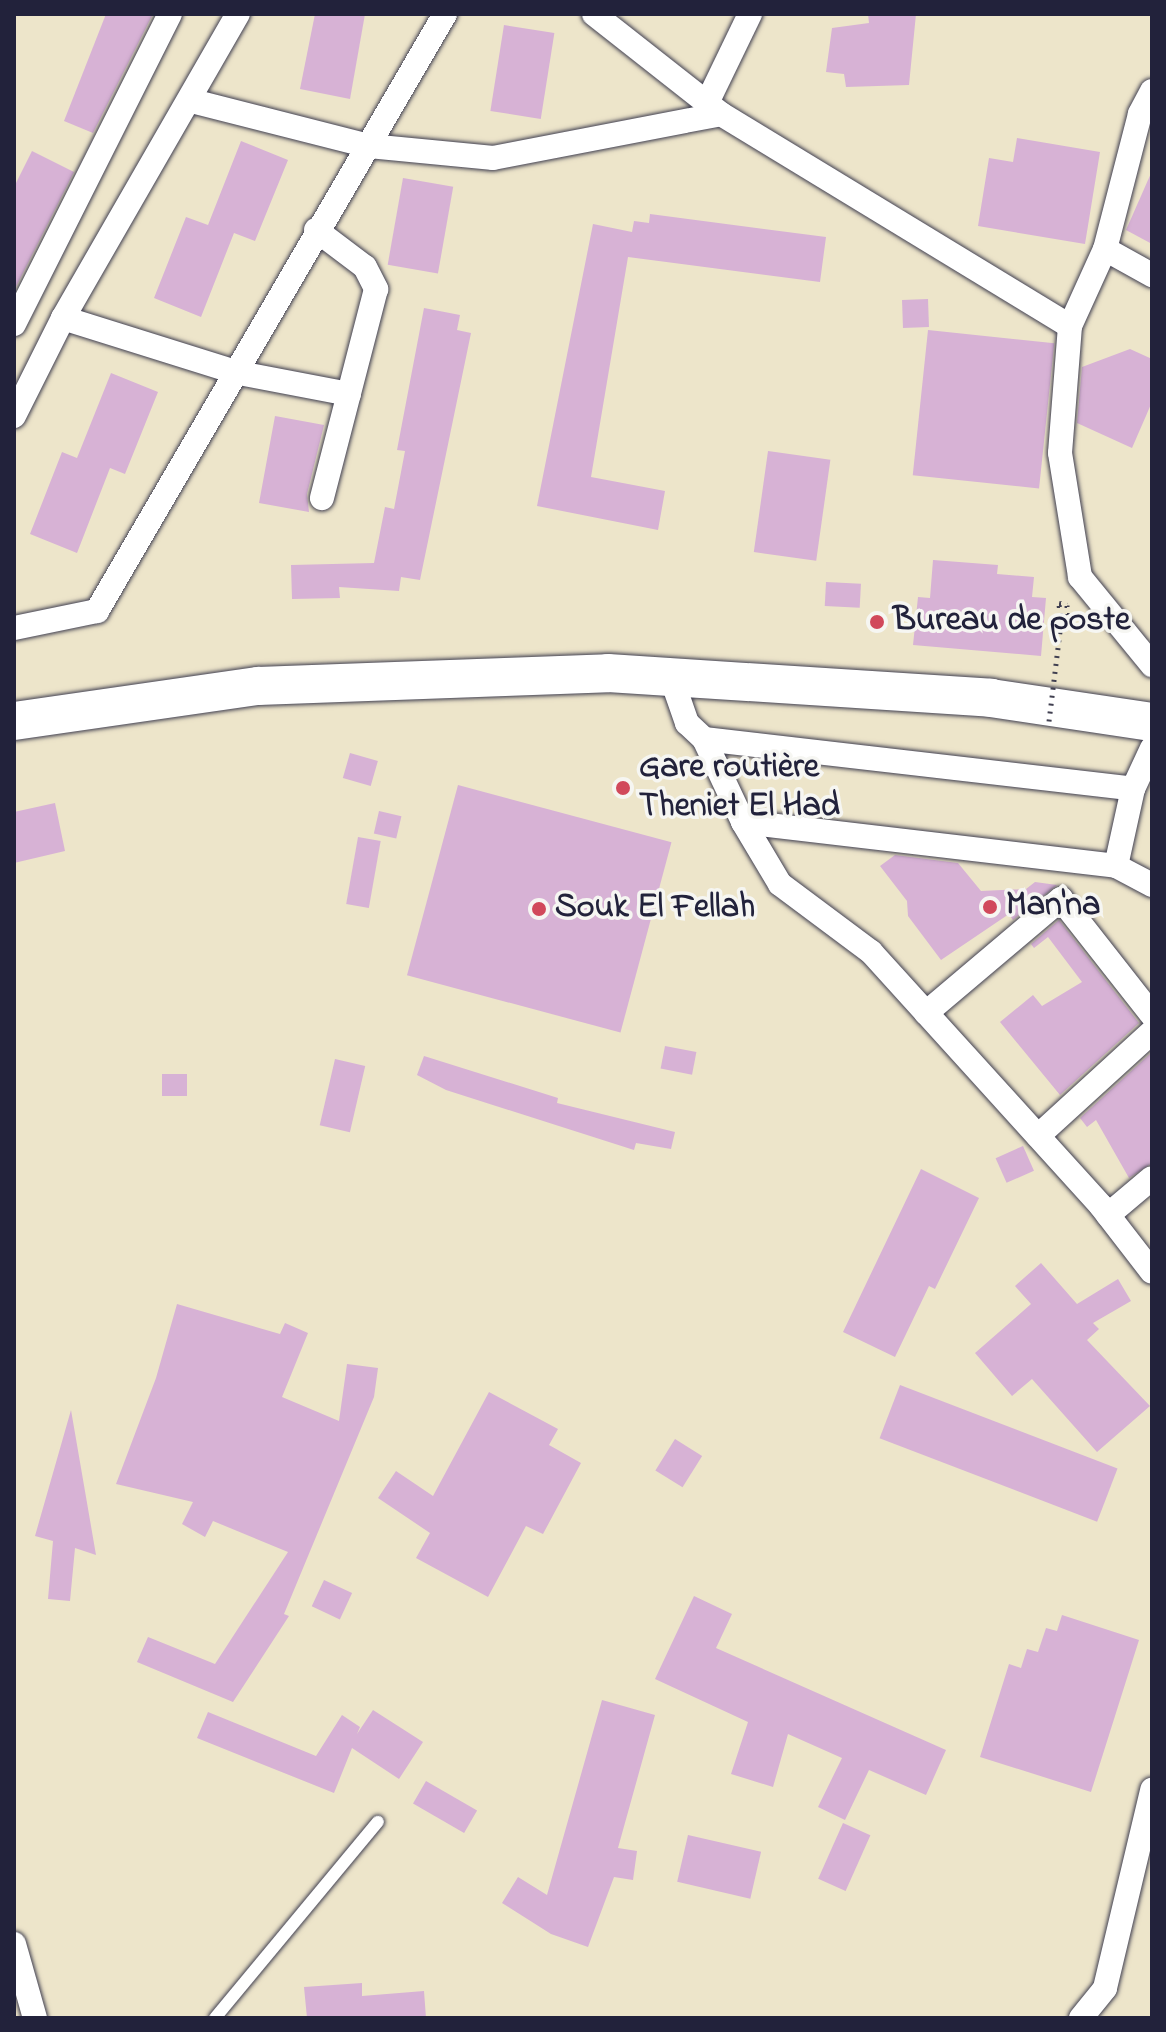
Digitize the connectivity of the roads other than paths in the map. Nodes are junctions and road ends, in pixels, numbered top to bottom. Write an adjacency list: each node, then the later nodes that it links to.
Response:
1 (170, 14): 15 (street)
2 (238, 14): 7 (street)
3 (445, 14): 10 (street)
4 (750, 14): 8 (street)
5 (596, 15): 8 (street)
6 (1152, 91): 9 (street)
7 (192, 101): 10 (street); 14 (street)
8 (714, 108): 10 (street); 16 (street)
9 (1146, 116): 12 (street)
10 (369, 146): 11 (street)
11 (316, 230): 17 (street); 18 (street)
12 (1105, 249): 13 (street); 16 (street)
13 (1152, 275)
14 (63, 318): 17 (street); 19 (street)
15 (14, 324)
16 (1070, 326): 22 (street)
17 (239, 373): 18 (street); 21 (street)
18 (349, 394): 20 (street)
19 (14, 416)
20 (322, 498)
21 (14, 628)
22 (1152, 665)
23 (671, 677): 24 (main road); 25 (main road); 26 (street)
24 (14, 721)
25 (1152, 722)
26 (704, 739): 28 (street); 29 (street)
27 (1152, 748): 28 (street)
28 (1133, 789): 30 (street)
29 (743, 822): 30 (street); 32 (street)
30 (1116, 866): 31 (street)
31 (1152, 885)
32 (926, 1013): 33 (street); 35 (street)
33 (1152, 1015)
34 (1152, 1032): 35 (street)
35 (1038, 1136): 37 (street)
36 (1152, 1178): 37 (street)
37 (1108, 1215): 38 (street)
38 (1152, 1272)
39 (1152, 1790): 44 (street)
40 (378, 1822): 43 (lane)
41 (14, 1944): 42 (street)
42 (35, 2018)
43 (215, 2018)
44 (1081, 2018)

